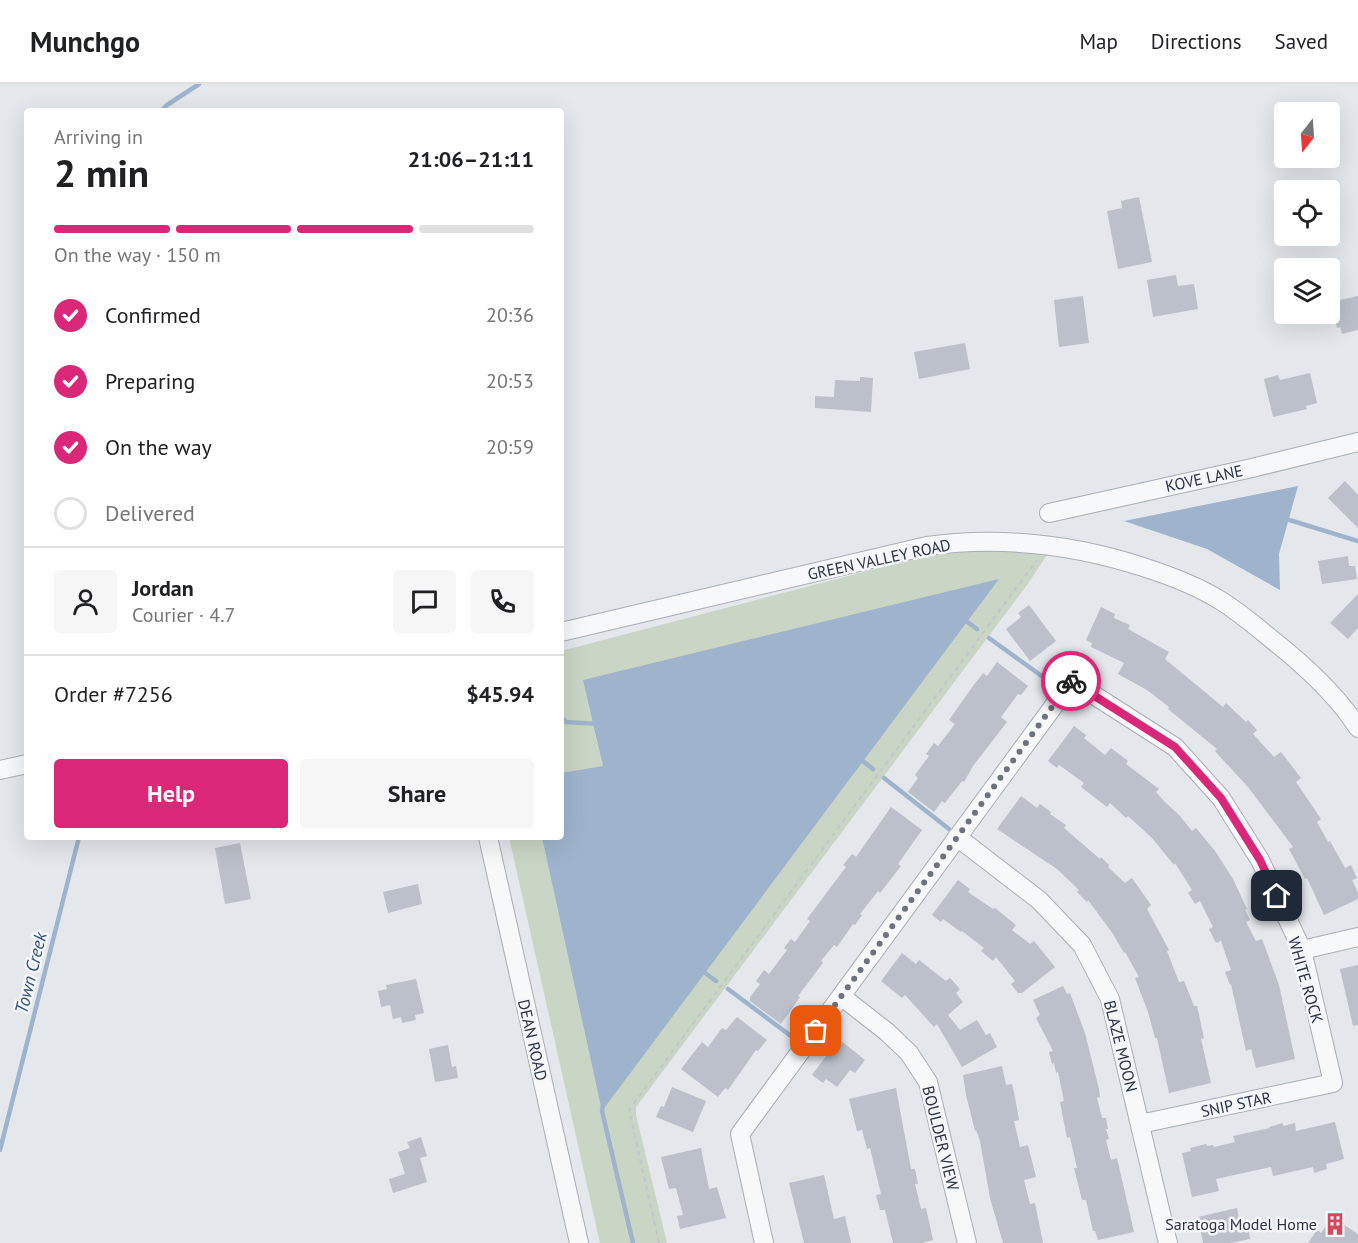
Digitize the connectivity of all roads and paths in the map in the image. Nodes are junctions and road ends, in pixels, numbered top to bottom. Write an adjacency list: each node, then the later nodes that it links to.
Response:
1 (1358, 442): 2 (street, KOVE LANE)
2 (1049, 513)
3 (1048, 546): 4 (street, GREEN VALLEY ROAD); 5 (street, GREEN VALLEY ROAD); 16 (path)
4 (564, 631)
5 (1357, 723)
6 (24, 765): 7 (street)
7 (0, 770)
8 (957, 837): 11 (street, WHITE ROCK); 12 (street); 14 (street, BLAZE MOON)
9 (489, 840): 15 (street, DEAN ROAD)
10 (1358, 938): 11 (street)
11 (1302, 950): 13 (street, WHITE ROCK)
12 (841, 996): 17 (street); 18 (street, BOULDER VIEW)
13 (1333, 1083): 14 (street, SNIP STAR)
14 (1140, 1124): 19 (street, BLAZE MOON)
15 (579, 1243)
16 (659, 1243)
17 (764, 1243)
18 (967, 1243)
19 (1168, 1243)

